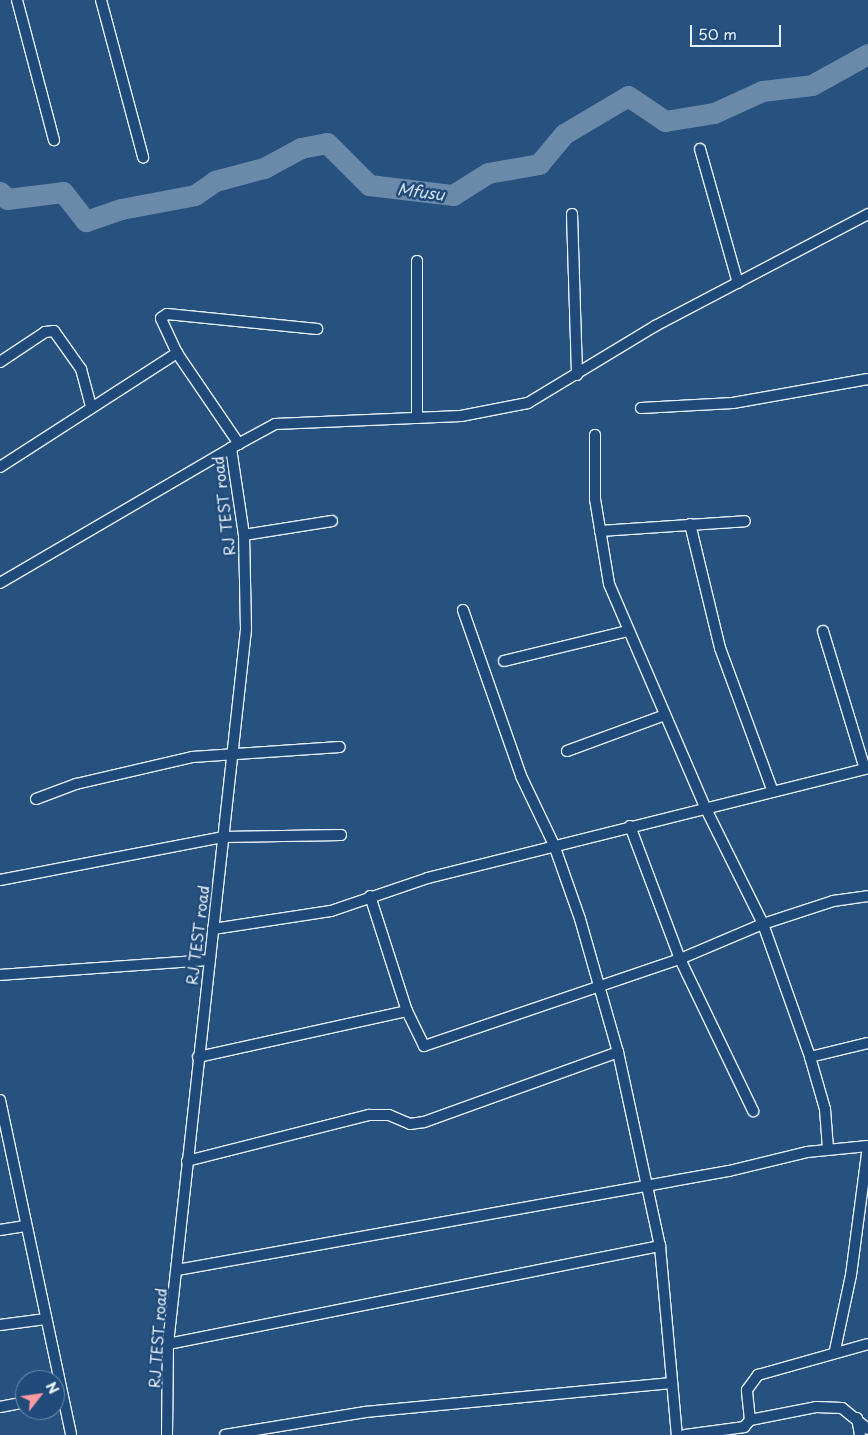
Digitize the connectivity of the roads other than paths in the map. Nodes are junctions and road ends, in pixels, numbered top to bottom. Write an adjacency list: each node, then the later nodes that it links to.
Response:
1 (17, 0): 3 (street)
2 (101, 0): 5 (street)
3 (54, 140)
4 (700, 149): 9 (street)
5 (143, 157)
6 (572, 214): 13 (street)
7 (868, 214): 9 (street)
8 (416, 261): 17 (street)
9 (738, 282): 13 (street)
10 (316, 329): 11 (street)
11 (177, 353): 15 (street); 19 (street)
12 (0, 362): 15 (street)
13 (577, 375): 17 (street)
14 (868, 379): 16 (street)
15 (91, 406): 20 (street)
16 (641, 408)
17 (417, 418): 19 (street)
18 (595, 435): 24 (street)
19 (235, 446): 25 (street, RJ TEST road); 26 (street)
20 (0, 467)
21 (332, 521): 25 (street)
22 (745, 521): 23 (street)
23 (690, 524): 24 (street); 36 (street)
24 (600, 531): 28 (street)
25 (244, 536): 34 (street, RJ TEST road)
26 (0, 583)
27 (463, 610): 42 (street)
28 (628, 631): 30 (street); 31 (street)
29 (823, 631): 35 (street)
30 (504, 660)
31 (665, 715): 33 (street); 38 (street)
32 (340, 747): 34 (street)
33 (567, 751)
34 (233, 757): 37 (street); 41 (street, RJ TEST road)
35 (867, 769): 36 (street)
36 (773, 792): 38 (street)
37 (36, 799)
38 (705, 807): 39 (street); 46 (street)
39 (630, 826): 42 (street); 48 (street)
40 (341, 835): 41 (street)
41 (224, 837): 43 (street); 47 (street, RJ TEST road)
42 (554, 845): 44 (street); 51 (street)
43 (0, 880)
44 (370, 896): 47 (street); 52 (street)
45 (868, 896): 46 (street)
46 (763, 924): 48 (street); 56 (street)
47 (213, 929): 49 (street, RJ TEST road)
48 (680, 959): 51 (street); 58 (street)
49 (209, 960): 50 (street); 55 (street, RJ TEST road)
50 (0, 975)
51 (600, 986): 52 (street); 54 (street)
52 (407, 1011): 55 (street)
53 (868, 1043): 56 (street)
54 (618, 1052): 61 (street); 62 (street)
55 (198, 1057): 61 (street, RJ TEST road)
56 (810, 1057): 60 (street)
57 (0, 1100): 59 (street)
58 (753, 1112)
59 (4, 1143): 63 (street)
60 (828, 1149): 62 (street); 71 (street)
61 (187, 1161): 66 (street, RJ TEST road)
62 (650, 1185): 65 (street); 66 (street)
63 (24, 1226): 64 (street); 67 (street)
64 (0, 1230)
65 (660, 1246): 69 (street); 73 (street)
66 (177, 1270): 69 (street, RJ TEST road)
67 (46, 1319): 68 (street); 72 (street)
68 (0, 1325)
69 (168, 1344): 81 (street, RJ TEST road)
70 (868, 1344): 71 (street)
71 (835, 1350): 78 (street)
72 (54, 1370)
73 (672, 1383): 82 (street); 83 (street)
74 (15, 1404): 75 (street)
75 (0, 1407)
76 (65, 1416): 80 (street)
77 (857, 1418): 78 (street); 79 (street); 85 (street)
78 (747, 1427): 84 (street)
79 (868, 1428)
80 (71, 1435)
81 (167, 1435)
82 (225, 1435)
83 (677, 1435)
84 (685, 1435)
85 (860, 1435)

